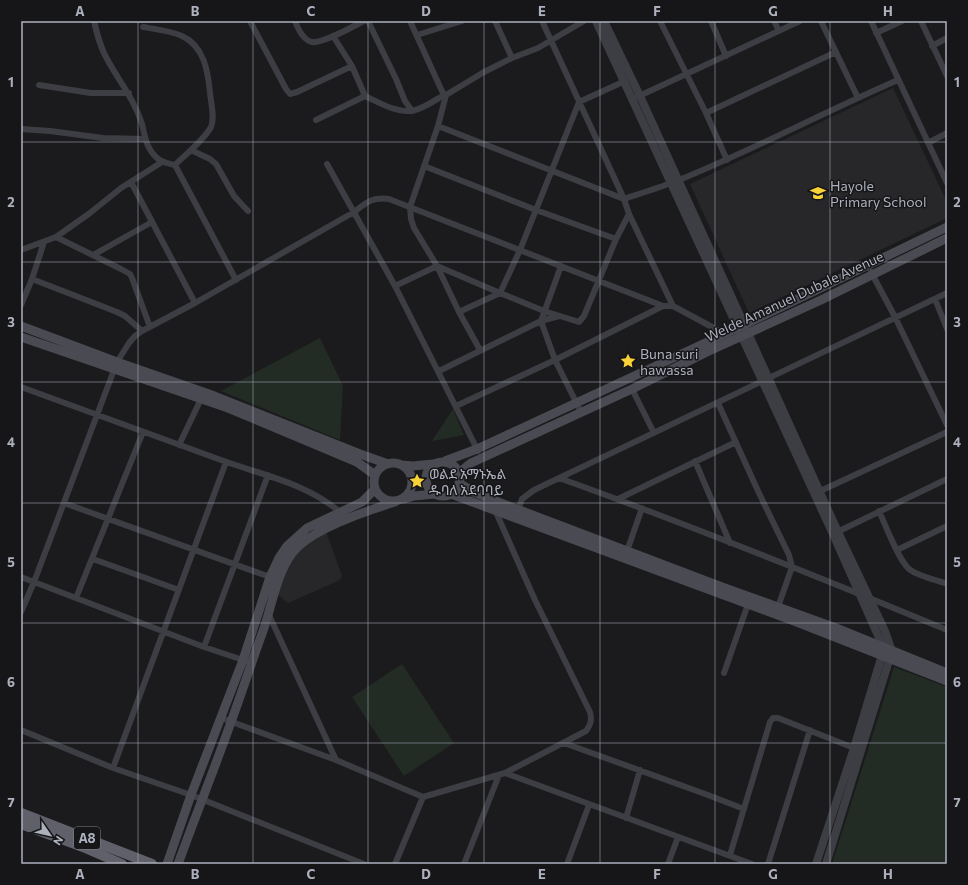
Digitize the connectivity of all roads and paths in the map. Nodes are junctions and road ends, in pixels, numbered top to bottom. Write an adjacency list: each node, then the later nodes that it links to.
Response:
1 (94, 21): 38 (street)
2 (250, 21): 32 (street)
3 (295, 21): 25 (street)
4 (364, 21): 25 (street)
5 (368, 21): 44 (street)
6 (410, 21): 24 (street)
7 (462, 21): 24 (street)
8 (495, 21): 31 (street)
9 (542, 21): 27 (street)
10 (584, 21): 27 (street)
11 (596, 21): 36 (street)
12 (604, 21): 41 (street)
13 (660, 21): 33 (street)
14 (711, 21): 30 (street)
15 (774, 21): 22 (street)
16 (800, 21): 22 (street)
17 (821, 21): 29 (street)
18 (871, 21): 23 (street)
19 (902, 21): 23 (street)
20 (921, 21): 28 (street)
21 (143, 26): 52 (street)
22 (779, 31): 30 (street)
23 (876, 33): 35 (street)
24 (417, 35): 39 (street)
25 (333, 36): 32 (street)
26 (947, 38): 28 (street)
27 (552, 40): 31 (street); 43 (street)
28 (932, 46): 34 (street)
29 (836, 52): 42 (street); 45 (street)
30 (726, 56): 33 (street)
31 (512, 58): 39 (street)
32 (352, 66): 40 (street)
33 (686, 75): 41 (street); 45 (street)
34 (947, 76)
35 (898, 80): 42 (street); 51 (street)
36 (625, 81): 41 (street); 43 (street)
37 (39, 85): 38 (street)
38 (129, 93): 50 (street)
39 (445, 95): 44 (street); 47 (street)
40 (365, 96): 44 (street); 46 (street)
41 (636, 98): 60 (street)
42 (858, 98): 53 (street)
43 (579, 102): 58 (street); 62 (street)
44 (412, 111)
45 (706, 113): 53 (street)
46 (316, 120)
47 (438, 126): 57 (street); 58 (street)
48 (21, 129): 50 (street)
49 (947, 133): 51 (street)
50 (145, 139): 54 (street)
51 (928, 143): 61 (street)
52 (190, 150): 56 (street); 65 (street)
53 (726, 160): 60 (street)
54 (162, 162): 56 (street); 59 (street)
55 (327, 164): 66 (street)
56 (175, 165): 82 (street)
57 (424, 166): 63 (street); 64 (street)
58 (551, 171): 62 (street); 64 (street)
59 (131, 182): 68 (street); 70 (street)
60 (675, 182): 62 (street); 98 (street)
61 (947, 182)
62 (624, 199): 67 (street)
63 (410, 207): 66 (street); 75 (street); 77 (street)
64 (536, 210): 72 (street); 75 (street)
65 (248, 211)
66 (354, 212): 82 (street); 84 (street)
67 (629, 214): 72 (street); 91 (street)
68 (152, 222): 76 (street); 88 (street)
69 (947, 227): 79 (main road)
70 (56, 237): 73 (street); 76 (street)
71 (947, 238): 80 (main road, Welde Amanuel Dubale Avenue)
72 (616, 239): 83 (street)
73 (44, 242): 74 (street); 81 (street)
74 (21, 250)
75 (520, 250): 78 (street); 85 (street)
76 (93, 255): 99 (street)
77 (437, 266): 84 (street); 85 (street); 93 (street)
78 (561, 266): 83 (street); 92 (street)
79 (867, 266): 80 (street); 98 (main road)
80 (872, 274): 95 (street); 103 (main road, Welde Amanuel Dubale Avenue)
81 (32, 280): 89 (street); 101 (street)
82 (236, 280): 88 (street)
83 (599, 280): 90 (street); 94 (street)
84 (395, 286): 110 (street)
85 (500, 293): 92 (street); 93 (street)
86 (947, 293): 87 (street)
87 (935, 299): 95 (street); 100 (street)
88 (195, 303): 99 (street)
89 (21, 305)
90 (663, 306): 91 (street); 106 (street)
91 (673, 306): 102 (street)
92 (544, 311): 94 (street); 96 (street)
93 (458, 312): 105 (street)
94 (559, 316): 96 (street)
95 (895, 318): 111 (street); 120 (street)
96 (541, 321): 105 (street); 106 (street)
97 (21, 326): 108 (main road)
98 (741, 326): 102 (main road); 103 (street)
99 (150, 327): 101 (street)
100 (947, 329)
101 (142, 331): 108 (street)
102 (725, 334): 107 (main road)
103 (745, 335): 109 (main road, Welde Amanuel Dubale Avenue); 111 (street)
104 (21, 338): 108 (main road)
105 (480, 350): 110 (street)
106 (555, 360): 115 (street); 117 (street)
107 (668, 360): 109 (main road); 115 (main road)
108 (115, 366): 114 (main road); 119 (street)
109 (671, 369): 113 (main road, Welde Amanuel Dubale Avenue)
110 (439, 372): 117 (street)
111 (766, 380): 116 (street); 141 (street)
112 (21, 386): 119 (street)
113 (632, 389): 118 (main road, Welde Amanuel Dubale Avenue); 123 (street)
114 (205, 396): 125 (street); 131 (main road); 136 (main road)
115 (577, 402): 118 (street); 126 (main road)
116 (718, 403): 123 (street); 124 (street)
117 (456, 406): 126 (street)
118 (581, 412): 127 (main road, Welde Amanuel Dubale Avenue)
119 (96, 414): 121 (street); 146 (street)
120 (947, 425)
121 (143, 432): 125 (street); 152 (street)
122 (947, 432): 141 (street)
123 (654, 433): 137 (street)
124 (736, 442): 130 (street); 161 (street)
125 (179, 445): 129 (street)
126 (477, 449): 127 (street); 128 (main road)
127 (482, 458): 134 (main road, Welde Amanuel Dubale Avenue)
128 (445, 461): 132 (main road); 134 (main road)
129 (226, 462): 135 (street); 156 (street)
130 (695, 462): 144 (street); 155 (street)
131 (388, 464): 133 (main road); 136 (main road)
132 (433, 464): 133 (main road); 142 (main road)
133 (402, 465): 145 (main road)
134 (459, 473): 139 (main road)
135 (268, 475): 151 (street); 160 (street)
136 (376, 475): 140 (main road)
137 (559, 478): 144 (street); 149 (street)
138 (947, 479): 150 (street)
139 (459, 483): 143 (main road); 149 (main road)
140 (375, 489): 145 (main road); 151 (main road)
141 (817, 492): 154 (street)
142 (434, 494): 143 (main road); 145 (main road)
143 (451, 494): 148 (main road)
144 (618, 499): 147 (street)
145 (398, 501): 162 (main road)
146 (64, 503): 152 (street); 164 (street)
147 (642, 508): 155 (street); 158 (street)
148 (495, 510): 170 (main road); 186 (street)
149 (518, 510): 158 (main road)
150 (879, 511): 154 (street); 157 (street)
151 (340, 512): 162 (main road)
152 (108, 518): 156 (street); 159 (street)
153 (946, 528): 157 (street)
154 (835, 533): 167 (street); 169 (street)
155 (730, 543): 161 (street)
156 (194, 550): 160 (street); 166 (street)
157 (897, 550): 165 (street)
158 (627, 551): 171 (main road)
159 (93, 558): 166 (street); 168 (street)
160 (236, 564): 162 (street); 176 (street)
161 (792, 567): 167 (street); 171 (street)
162 (275, 573): 173 (main road); 178 (main road)
163 (21, 577): 164 (street)
164 (34, 582): 168 (street); 172 (street)
165 (947, 584)
166 (179, 590): 175 (street)
167 (860, 594): 169 (street); 177 (street)
168 (76, 598): 175 (street)
169 (869, 598): 174 (street); 177 (street)
170 (748, 604): 177 (main road); 179 (street)
171 (778, 607): 177 (main road)
172 (21, 612)
173 (269, 615): 178 (main road); 188 (street)
174 (947, 630)
175 (164, 631): 176 (street); 189 (street)
176 (204, 647): 178 (street)
177 (887, 653): 180 (main road); 181 (main road); 187 (street); 214 (street)
178 (247, 661): 182 (main road); 183 (main road)
179 (724, 673)
180 (947, 673)
181 (947, 681)
182 (221, 718): 183 (street); 192 (main road)
183 (231, 722): 188 (street); 194 (main road)
184 (21, 730): 189 (street)
185 (810, 730): 187 (street); 196 (street); 212 (street)
186 (564, 743): 190 (street); 191 (street)
187 (854, 748): 213 (street)
188 (336, 760): 193 (street)
189 (113, 768): 192 (street)
190 (640, 770): 196 (street); 198 (street)
191 (502, 774): 193 (street); 195 (street); 208 (street)
192 (191, 796): 194 (street); 204 (main road)
193 (423, 797): 207 (street)
194 (201, 800): 205 (main road); 206 (street)
195 (589, 805): 198 (street); 209 (street)
196 (744, 809): 201 (street)
197 (21, 813): 203 (highway, A8)
198 (626, 818): 200 (street)
199 (21, 824): 202 (highway, A8)
200 (678, 836): 201 (street); 210 (street)
201 (730, 855): 211 (street)
202 (122, 864)
203 (152, 864)
204 (167, 864)
205 (178, 864)
206 (364, 864)
207 (395, 864)
208 (464, 864)
209 (567, 864)
210 (668, 864)
211 (752, 864)
212 (768, 864)
213 (816, 864)
214 (826, 864)

